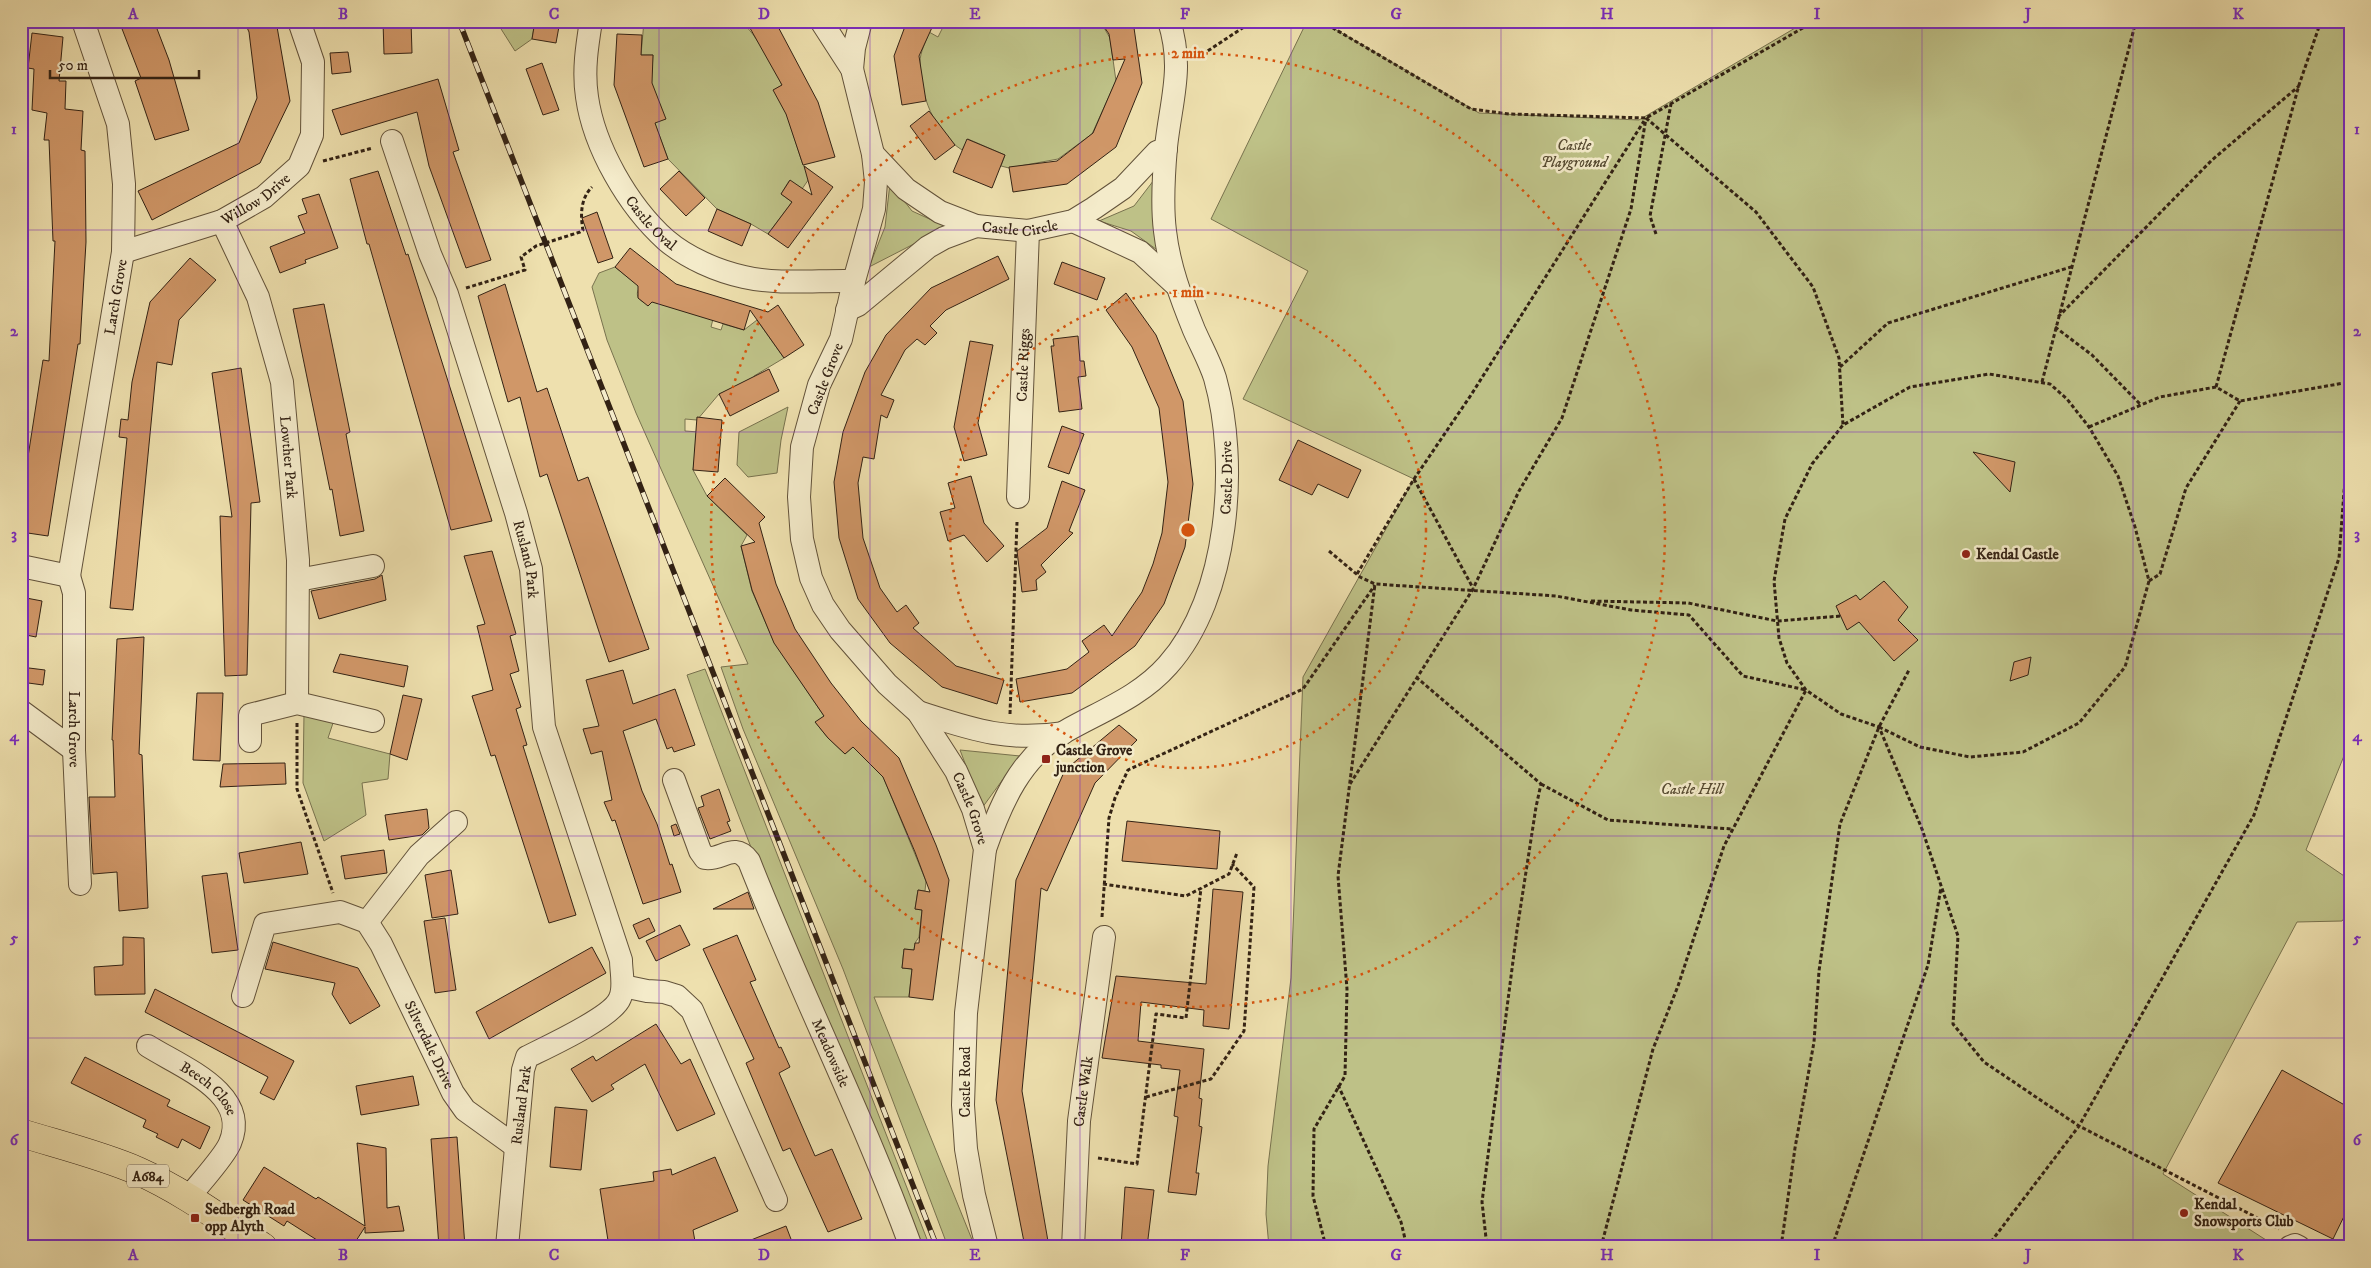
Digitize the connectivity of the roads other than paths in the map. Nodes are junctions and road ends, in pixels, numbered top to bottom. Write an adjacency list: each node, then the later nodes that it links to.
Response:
1 (83, 21): 15 (street, Larch Grove)
2 (299, 21): 11 (street, Willow Drive)
3 (591, 21): 16 (street, Castle Oval)
4 (821, 21): 7 (street, Castle Grove)
5 (861, 21): 7 (street)
6 (1169, 21): 9 (street, Castle Drive)
7 (852, 69): 10 (street, Castle Grove)
8 (392, 141): 38 (street, Rusland Park)
9 (1166, 149): 12 (street, Castle Circle); 17 (street, Castle Drive)
10 (874, 154): 13 (street, Castle Circle); 16 (street, Castle Grove)
11 (222, 221): 15 (street, Willow Drive); 23 (street, Lowther Park)
12 (1073, 221): 14 (street, Castle Circle); 17 (street)
13 (976, 226): 14 (street, Castle Circle); 18 (street)
14 (1028, 231): 19 (street, Castle Riggs)
15 (123, 252): 22 (street, Larch Grove)
16 (854, 281): 18 (street, Castle Grove)
17 (1177, 286): 28 (street, Castle Drive)
18 (847, 310): 26 (street, Castle Grove)
19 (1018, 497)
20 (21, 566): 22 (street)
21 (373, 566): 23 (street)
22 (69, 576): 30 (street, Larch Grove)
23 (298, 580): 24 (street, Lowther Park)
24 (297, 703): 27 (street); 29 (street)
25 (21, 711): 30 (street)
26 (918, 712): 28 (street, Castle Grove); 33 (street, Castle Grove)
27 (373, 721)
28 (1063, 733): 33 (street, Castle Drive)
29 (250, 741)
30 (74, 750): 34 (street, Larch Grove)
31 (674, 780): 47 (street, Meadowside)
32 (456, 822): 36 (street)
33 (985, 849): 35 (street, Castle Grove)
34 (80, 884)
35 (978, 916): 48 (street, Castle Road)
36 (367, 922): 39 (street); 42 (street, Silverdale Drive)
37 (1104, 937): 49 (street, Castle Walk)
38 (622, 986): 42 (street, Rusland Park); 44 (street)
39 (243, 996)
40 (148, 1046): 43 (street, Beech Close)
41 (21, 1133): 43 (highway, A684)
42 (515, 1146): 46 (street, Rusland Park)
43 (189, 1197): 45 (highway, A684)
44 (776, 1200)
45 (262, 1247)
46 (507, 1247)
47 (911, 1247)
48 (987, 1247)
49 (1073, 1247)

